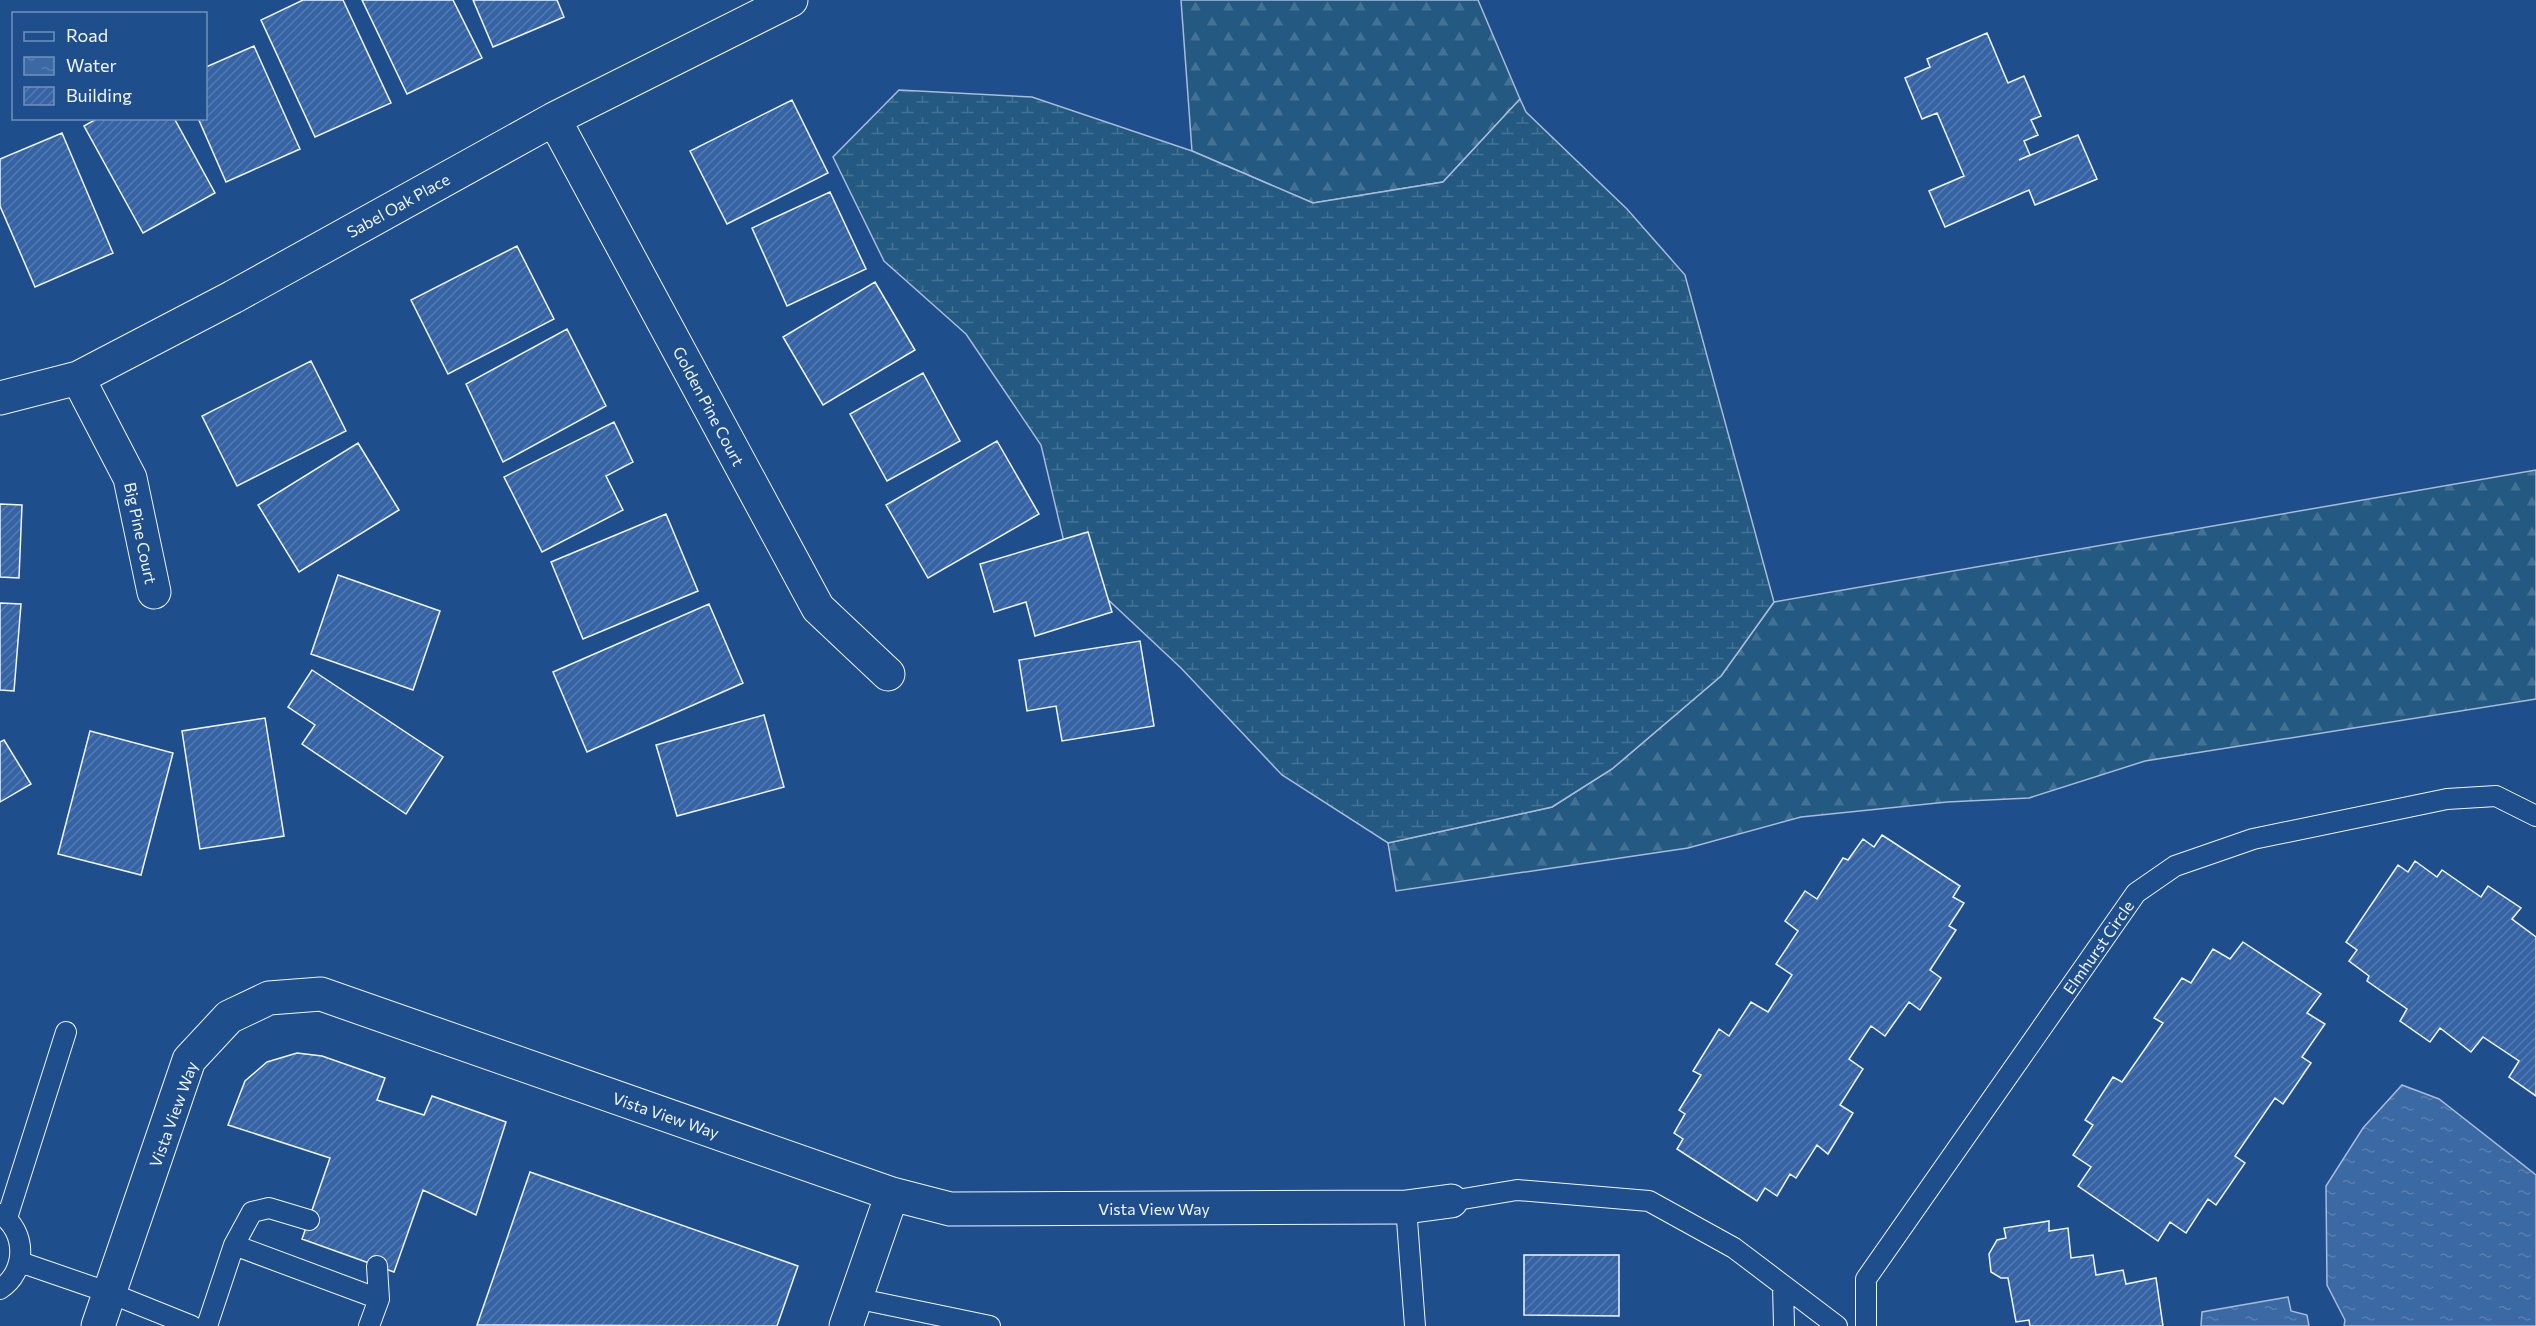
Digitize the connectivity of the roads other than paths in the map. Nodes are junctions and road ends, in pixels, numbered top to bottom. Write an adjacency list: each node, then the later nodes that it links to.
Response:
1 (791, 0): 2 (street, Sabel Oak Place)
2 (554, 119): 3 (street, Sabel Oak Place); 6 (street, Golden Pine Court)
3 (78, 378): 4 (street, Sabel Oak Place); 5 (street, Big Pine Court)
4 (0, 398)
5 (154, 592)
6 (888, 674)
7 (2536, 816): 30 (lane, Elmhurst Circle)
8 (66, 1032): 12 (lane)
9 (892, 1194): 11 (street, Vista View Way); 19 (street, Vista View Way); 21 (street)
10 (1451, 1201): 11 (street, Vista View Way); 17 (lane)
11 (1406, 1207): 27 (lane)
12 (3, 1216): 15 (lane)
13 (309, 1220): 14 (lane)
14 (234, 1245): 20 (lane); 24 (lane)
15 (20, 1262): 18 (lane); 19 (lane)
16 (377, 1266): 20 (lane)
17 (1783, 1286): 28 (lane); 29 (lane)
18 (0, 1289)
19 (110, 1293): 22 (street, Vista View Way); 23 (lane)
20 (379, 1299): 25 (lane)
21 (851, 1312): 26 (lane)
22 (98, 1326)
23 (192, 1326)
24 (207, 1326)
25 (369, 1326)
26 (990, 1326)
27 (1416, 1326)
28 (1784, 1326)
29 (1837, 1326)
30 (1866, 1326)

